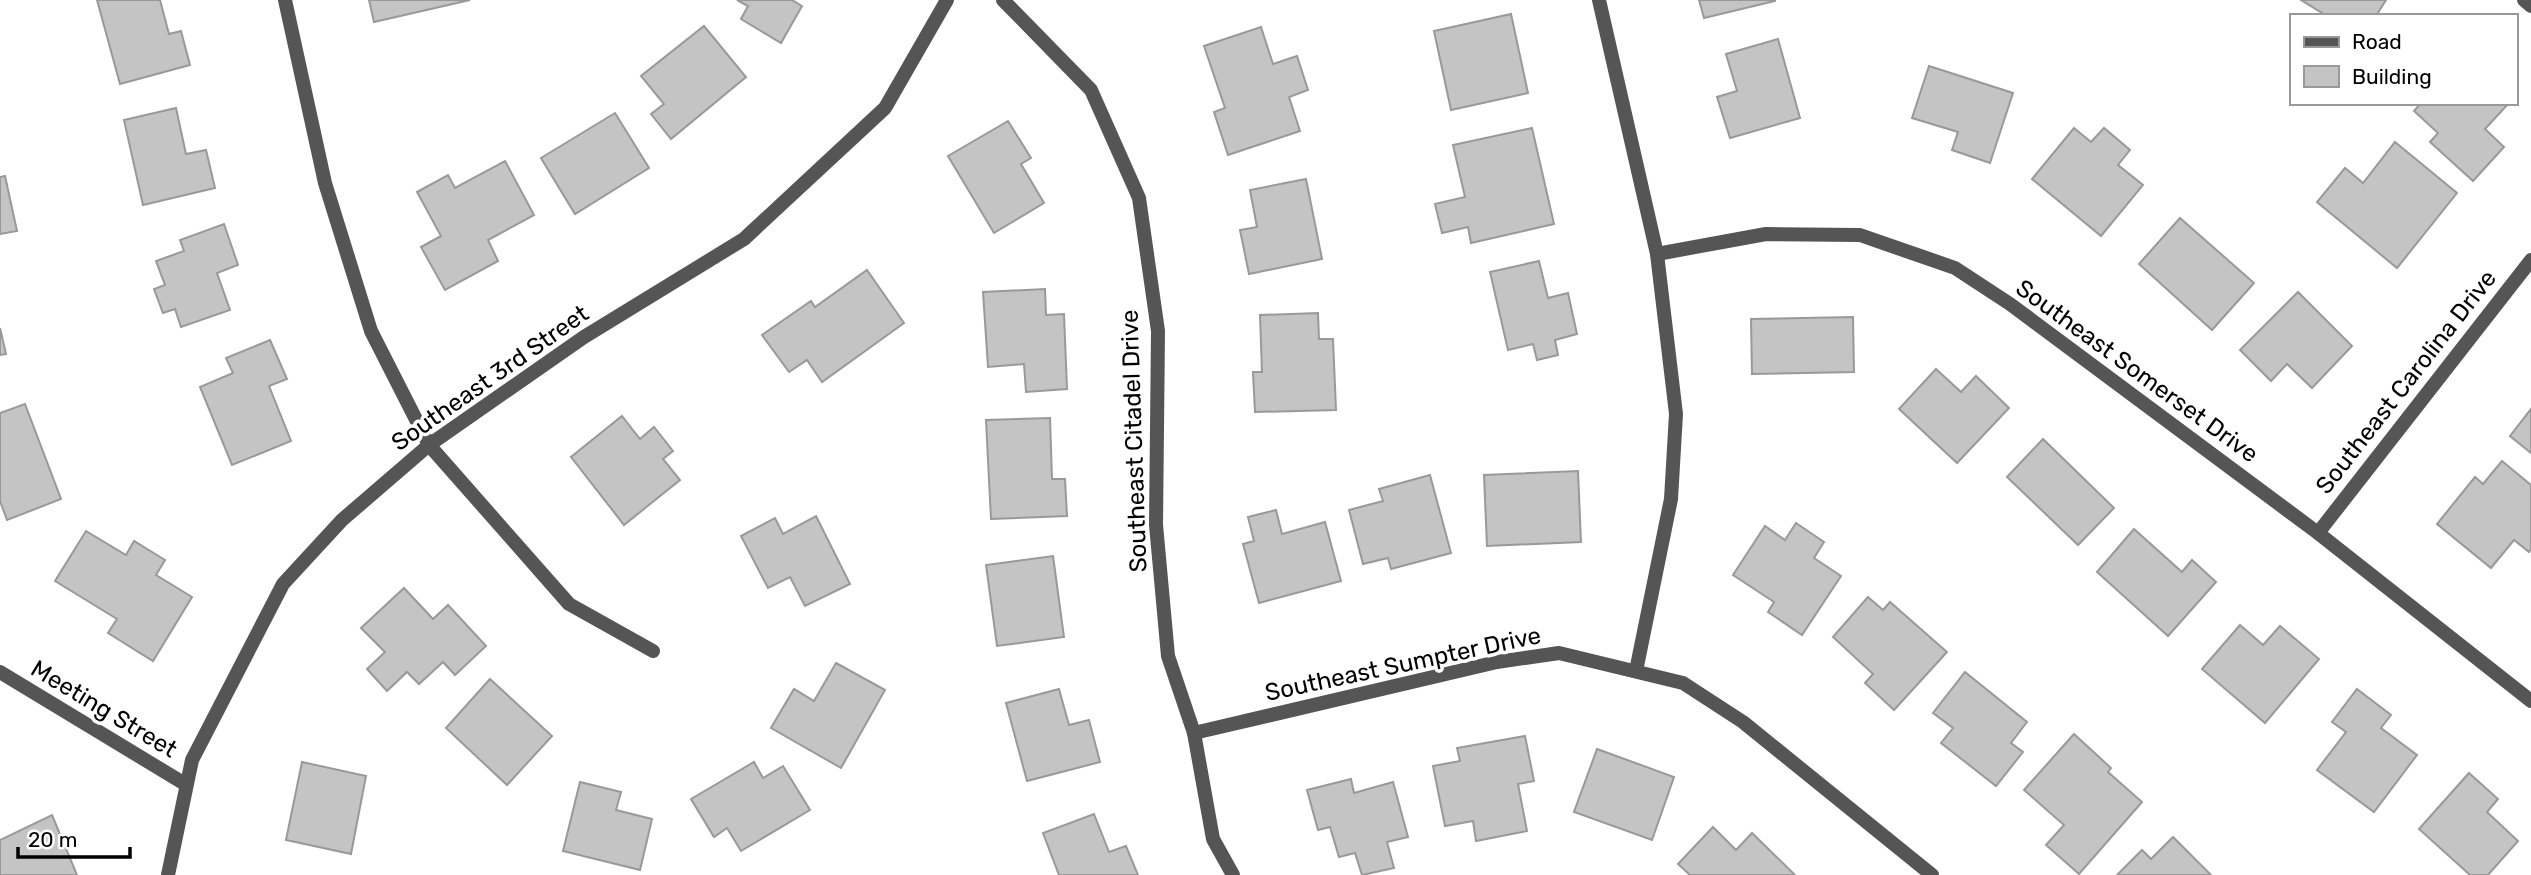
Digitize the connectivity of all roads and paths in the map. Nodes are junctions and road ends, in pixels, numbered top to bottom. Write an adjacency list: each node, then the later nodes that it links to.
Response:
1 (285, 0): 9 (street)
2 (947, 0): 9 (street, Southeast 3rd Street)
3 (1003, 0): 15 (street, Southeast Citadel Drive)
4 (1599, 0): 7 (street)
5 (2524, 0): 6 (street)
6 (2531, 6)
7 (1657, 254): 10 (street, Southeast Somerset Drive); 12 (street)
8 (2531, 260): 10 (street, Southeast Carolina Drive)
9 (429, 445): 11 (street); 16 (street, Southeast 3rd Street)
10 (2318, 533): 14 (street, Southeast Somerset Drive)
11 (653, 651)
12 (1636, 671): 15 (street, Southeast Sumpter Drive); 19 (street, Southeast Sumpter Drive)
13 (0, 673): 16 (street, Meeting Street)
14 (2531, 701)
15 (1194, 733): 18 (street, Southeast Citadel Drive)
16 (185, 784): 17 (street, Southeast 3rd Street)
17 (168, 875)
18 (1233, 875)
19 (1932, 875)

